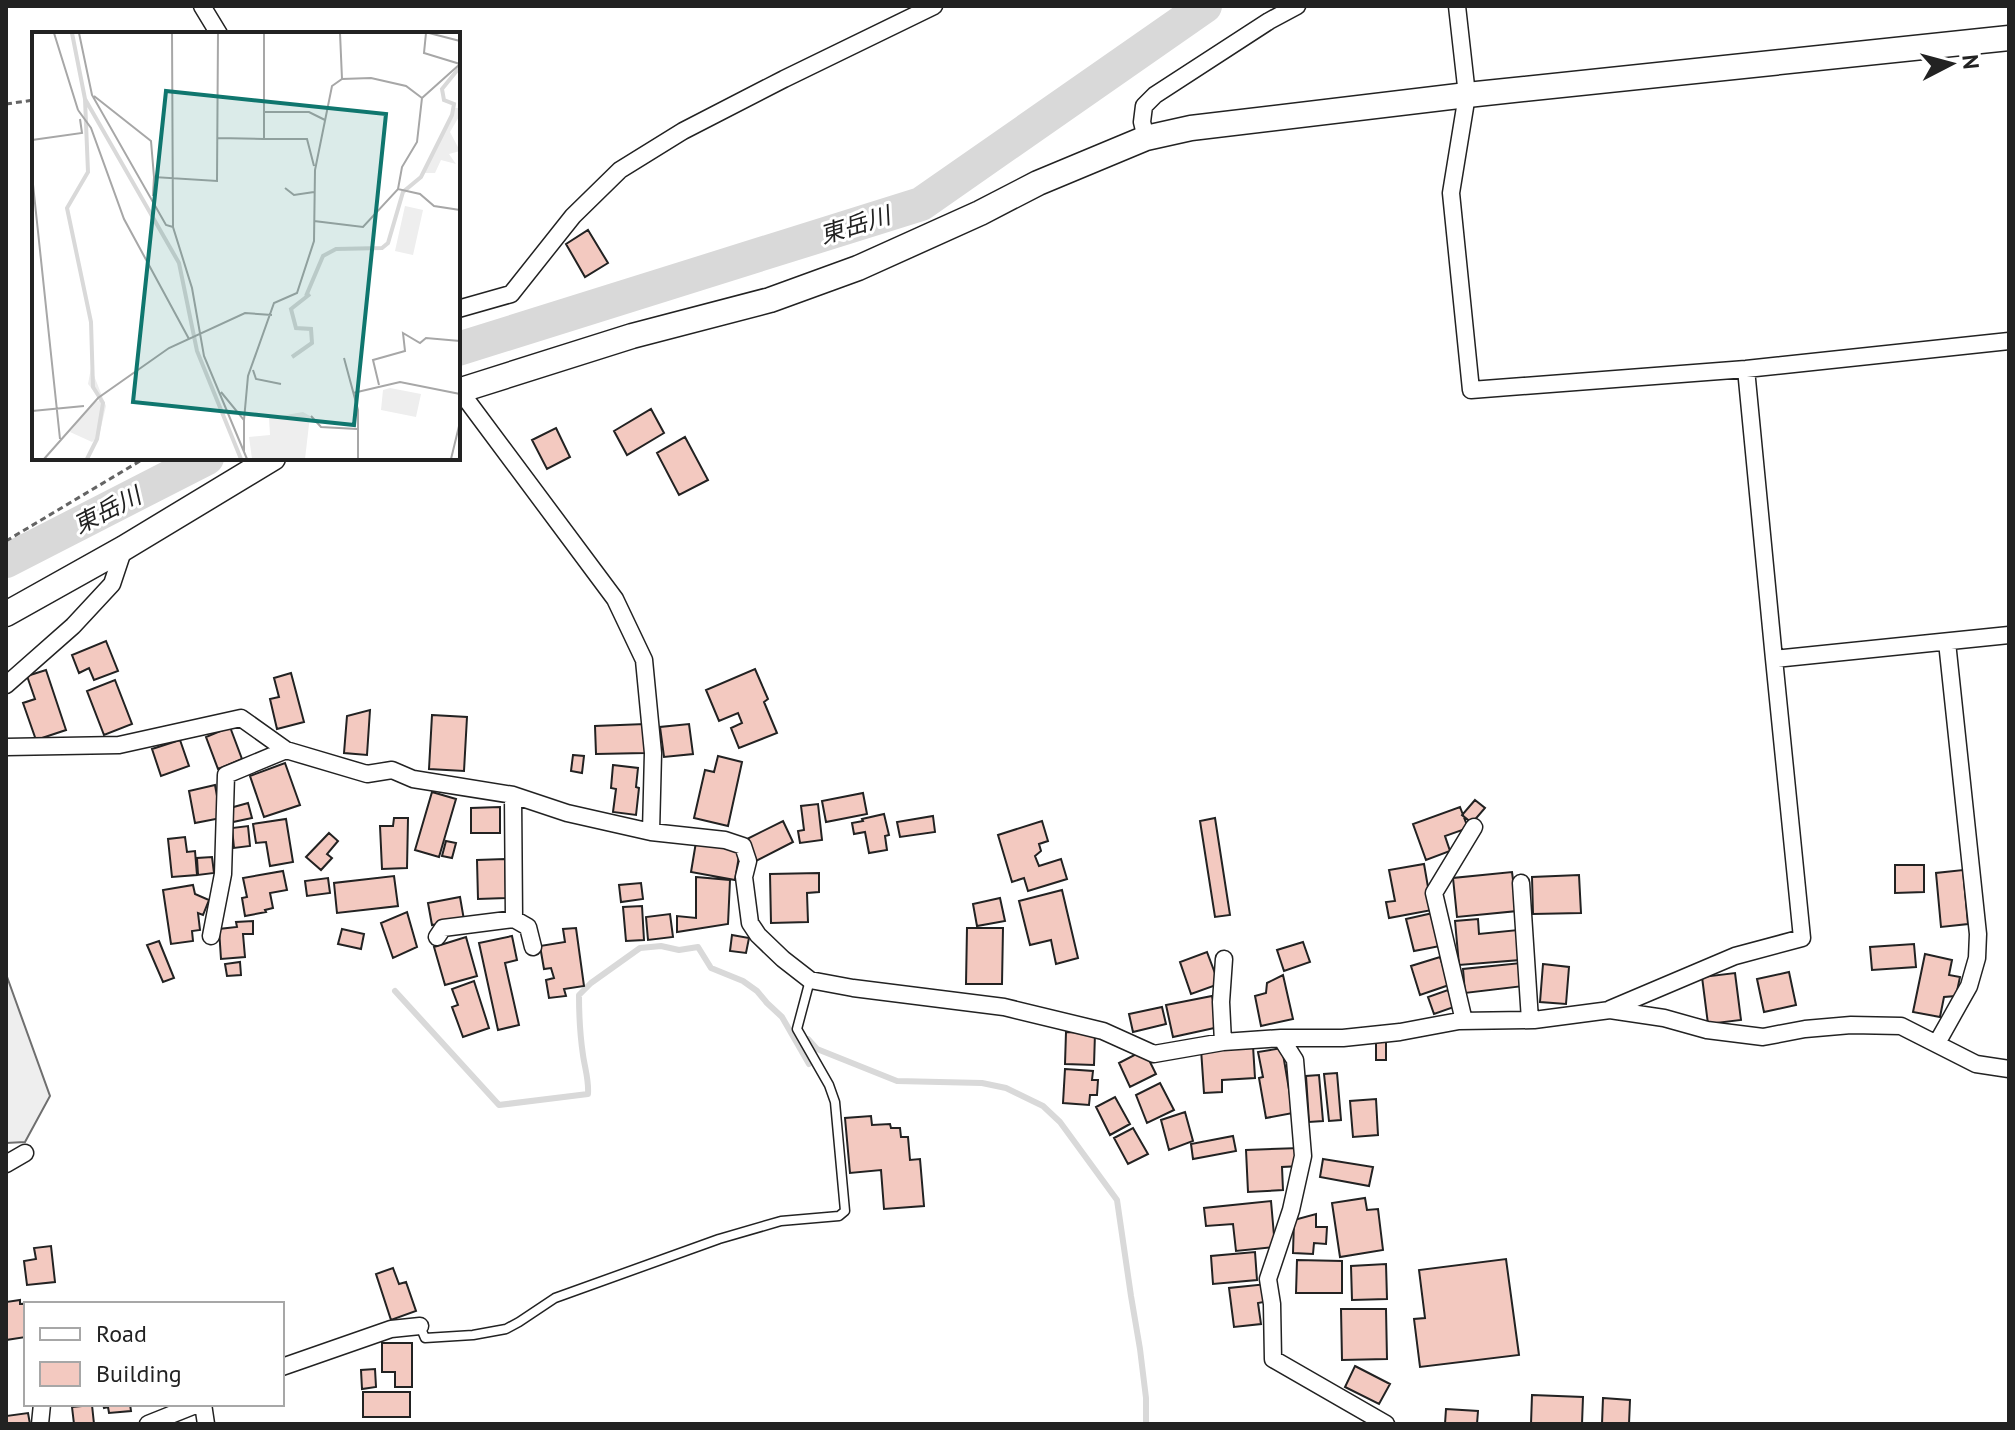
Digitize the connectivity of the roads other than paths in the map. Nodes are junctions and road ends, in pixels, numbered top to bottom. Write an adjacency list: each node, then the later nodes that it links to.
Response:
1 (202, 6): 5 (street)
2 (934, 6): 9 (street)
3 (1297, 6): 8 (street)
4 (1457, 6): 7 (street)
5 (218, 32)
6 (2009, 38): 7 (street)
7 (1467, 95): 8 (street); 11 (street)
8 (1146, 138): 12 (street)
9 (460, 308)
10 (2009, 341): 11 (street)
11 (1746, 369): 19 (street)
12 (460, 389)
13 (460, 390): 25 (street)
14 (270, 460): 15 (street)
15 (124, 548): 16 (street); 20 (street)
16 (6, 614)
17 (2009, 635): 18 (street)
18 (1947, 642): 19 (street); 40 (street)
19 (1774, 659): 35 (street)
20 (6, 685)
21 (6, 747): 22 (street)
22 (286, 750): 23 (street); 30 (street)
23 (513, 795): 25 (street); 29 (street)
24 (1474, 827): 28 (street)
25 (651, 832): 34 (street)
26 (1430, 872): 28 (street)
27 (1521, 883): 36 (street)
28 (1434, 893): 37 (street)
29 (514, 919): 31 (street); 32 (street)
30 (211, 936)
31 (437, 937)
32 (533, 947)
33 (1224, 959): 39 (street)
34 (810, 980): 39 (street); 44 (lane)
35 (1610, 1010): 36 (street); 40 (street)
36 (1530, 1020): 37 (street)
37 (1464, 1021): 38 (street)
38 (1281, 1038): 39 (street); 48 (street)
39 (1223, 1042)
40 (1937, 1043): 41 (street)
41 (2009, 1069)
42 (25, 1153): 43 (street)
43 (6, 1164)
44 (420, 1326): 45 (street)
45 (284, 1366)
46 (196, 1406): 47 (street)
47 (148, 1424)
48 (1386, 1424)

